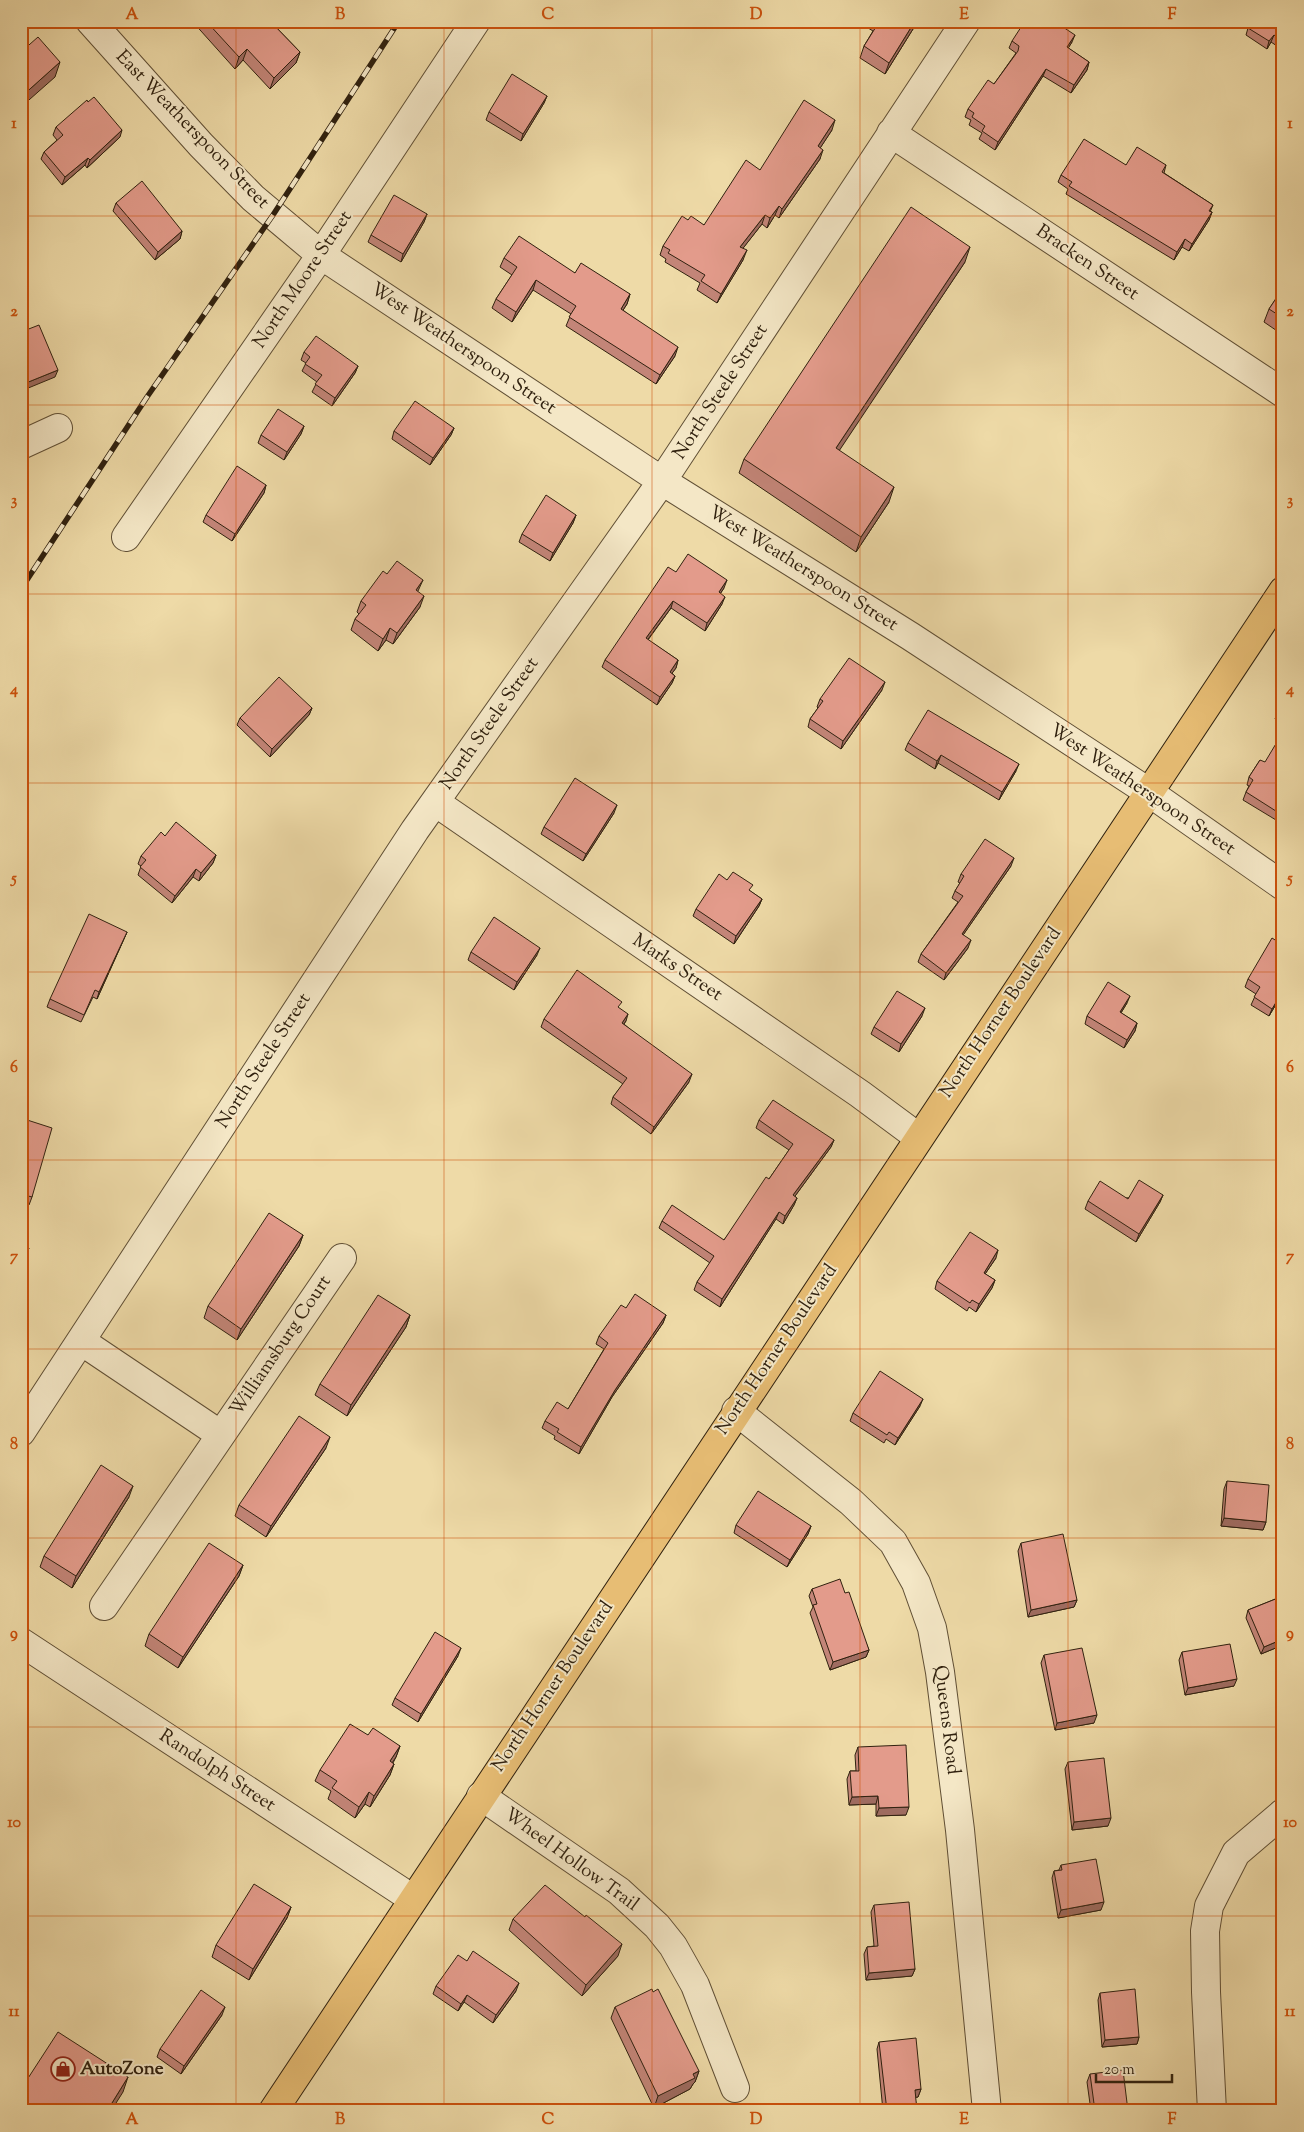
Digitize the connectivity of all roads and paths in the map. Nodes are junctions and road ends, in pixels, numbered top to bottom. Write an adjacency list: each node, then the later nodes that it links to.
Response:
1 (90, 21): 5 (street, East Weatherspoon Street)
2 (476, 21): 5 (street, North Moore Street)
3 (966, 21): 4 (street, North Steele Street)
4 (891, 133): 6 (street, Bracken Street); 9 (street, North Steele Street)
5 (321, 255): 9 (street, West Weatherspoon Street); 10 (street, North Moore Street)
6 (1283, 393)
7 (58, 428): 8 (street)
8 (21, 445)
9 (662, 481): 12 (street, West Weatherspoon Street); 13 (street, North Steele Street)
10 (126, 536)
11 (1283, 591): 12 (main road, North Horner Boulevard)
12 (1150, 793): 14 (street, West Weatherspoon Street); 15 (main road, North Horner Boulevard)
13 (435, 802): 15 (street, Marks Street); 17 (street, North Steele Street)
14 (1283, 886)
15 (918, 1137): 18 (main road, North Horner Boulevard)
16 (342, 1258): 20 (street, Williamsburg Court)
17 (80, 1342): 19 (street, North Steele Street); 20 (street, Williamsburg Court)
18 (736, 1411): 23 (main road, North Horner Boulevard); 28 (street, Queens Road)
19 (21, 1432)
20 (221, 1435): 21 (street, Williamsburg Court)
21 (104, 1606)
22 (21, 1642): 25 (street, Randolph Street)
23 (481, 1796): 25 (main road, North Horner Boulevard); 26 (street, Wheel Hollow Trail)
24 (1283, 1813): 29 (street)
25 (413, 1899): 27 (main road, North Horner Boulevard)
26 (735, 2088)
27 (273, 2111)
28 (987, 2111)
29 (1212, 2111)

